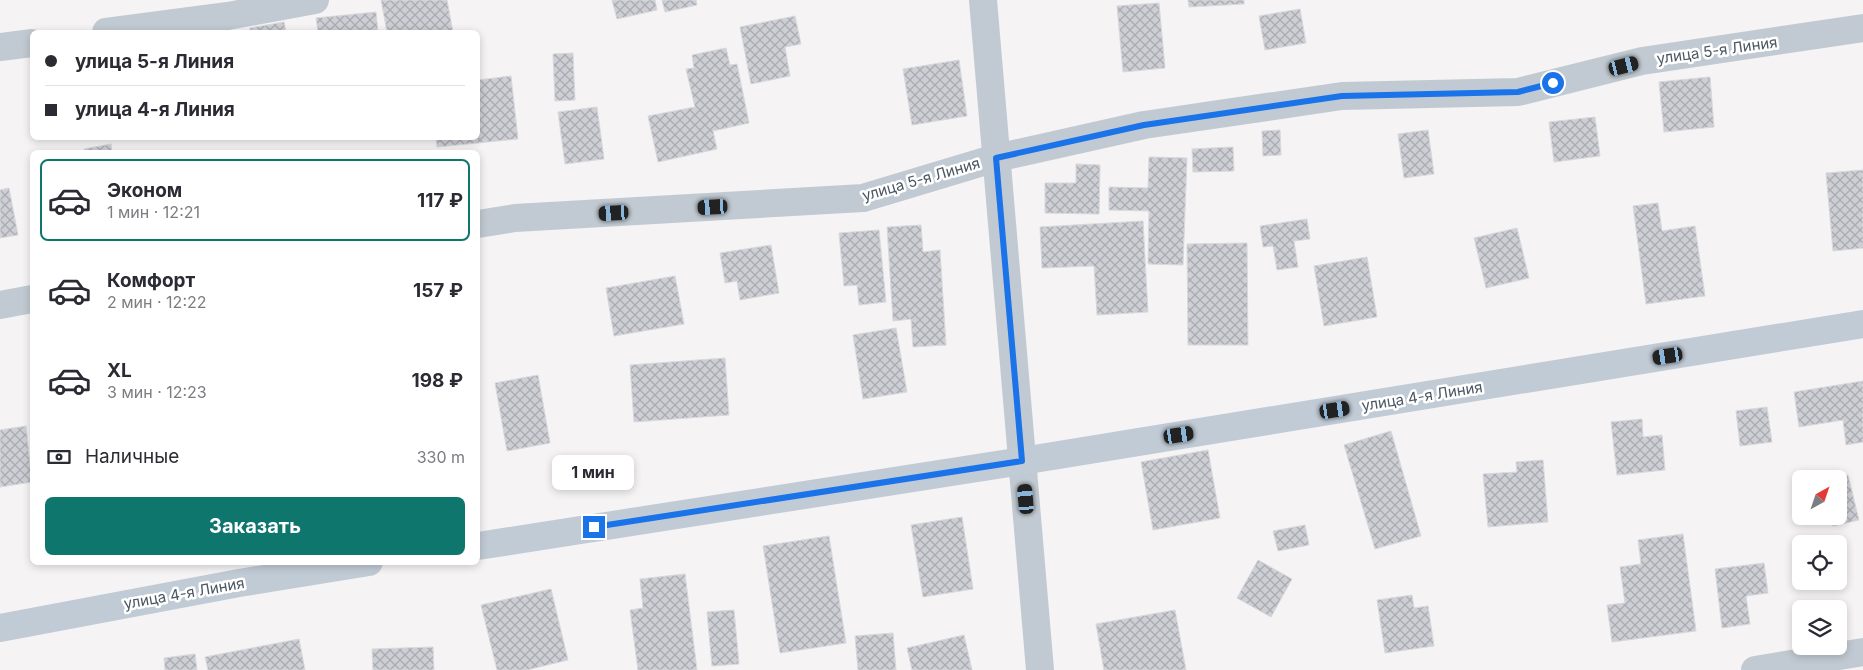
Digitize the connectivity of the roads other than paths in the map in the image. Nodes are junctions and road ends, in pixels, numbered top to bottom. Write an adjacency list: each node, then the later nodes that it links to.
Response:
1 (315, 0): 4 (street)
2 (983, 0): 7 (street)
3 (1863, 28): 7 (street, улица 5-я Линия)
4 (121, 30)
5 (30, 43): 6 (street)
6 (0, 47)
7 (996, 158): 8 (street, улица 5-я Линия); 12 (street)
8 (480, 224)
9 (30, 299): 10 (street)
10 (0, 304)
11 (1863, 324): 12 (street, улица 4-я Линия)
12 (1022, 461): 13 (street, улица 4-я Линия); 17 (street)
13 (480, 546)
14 (351, 565): 15 (street, улица 4-я Линия)
15 (0, 628)
16 (1863, 652): 18 (street)
17 (1040, 670)
18 (1755, 670)

